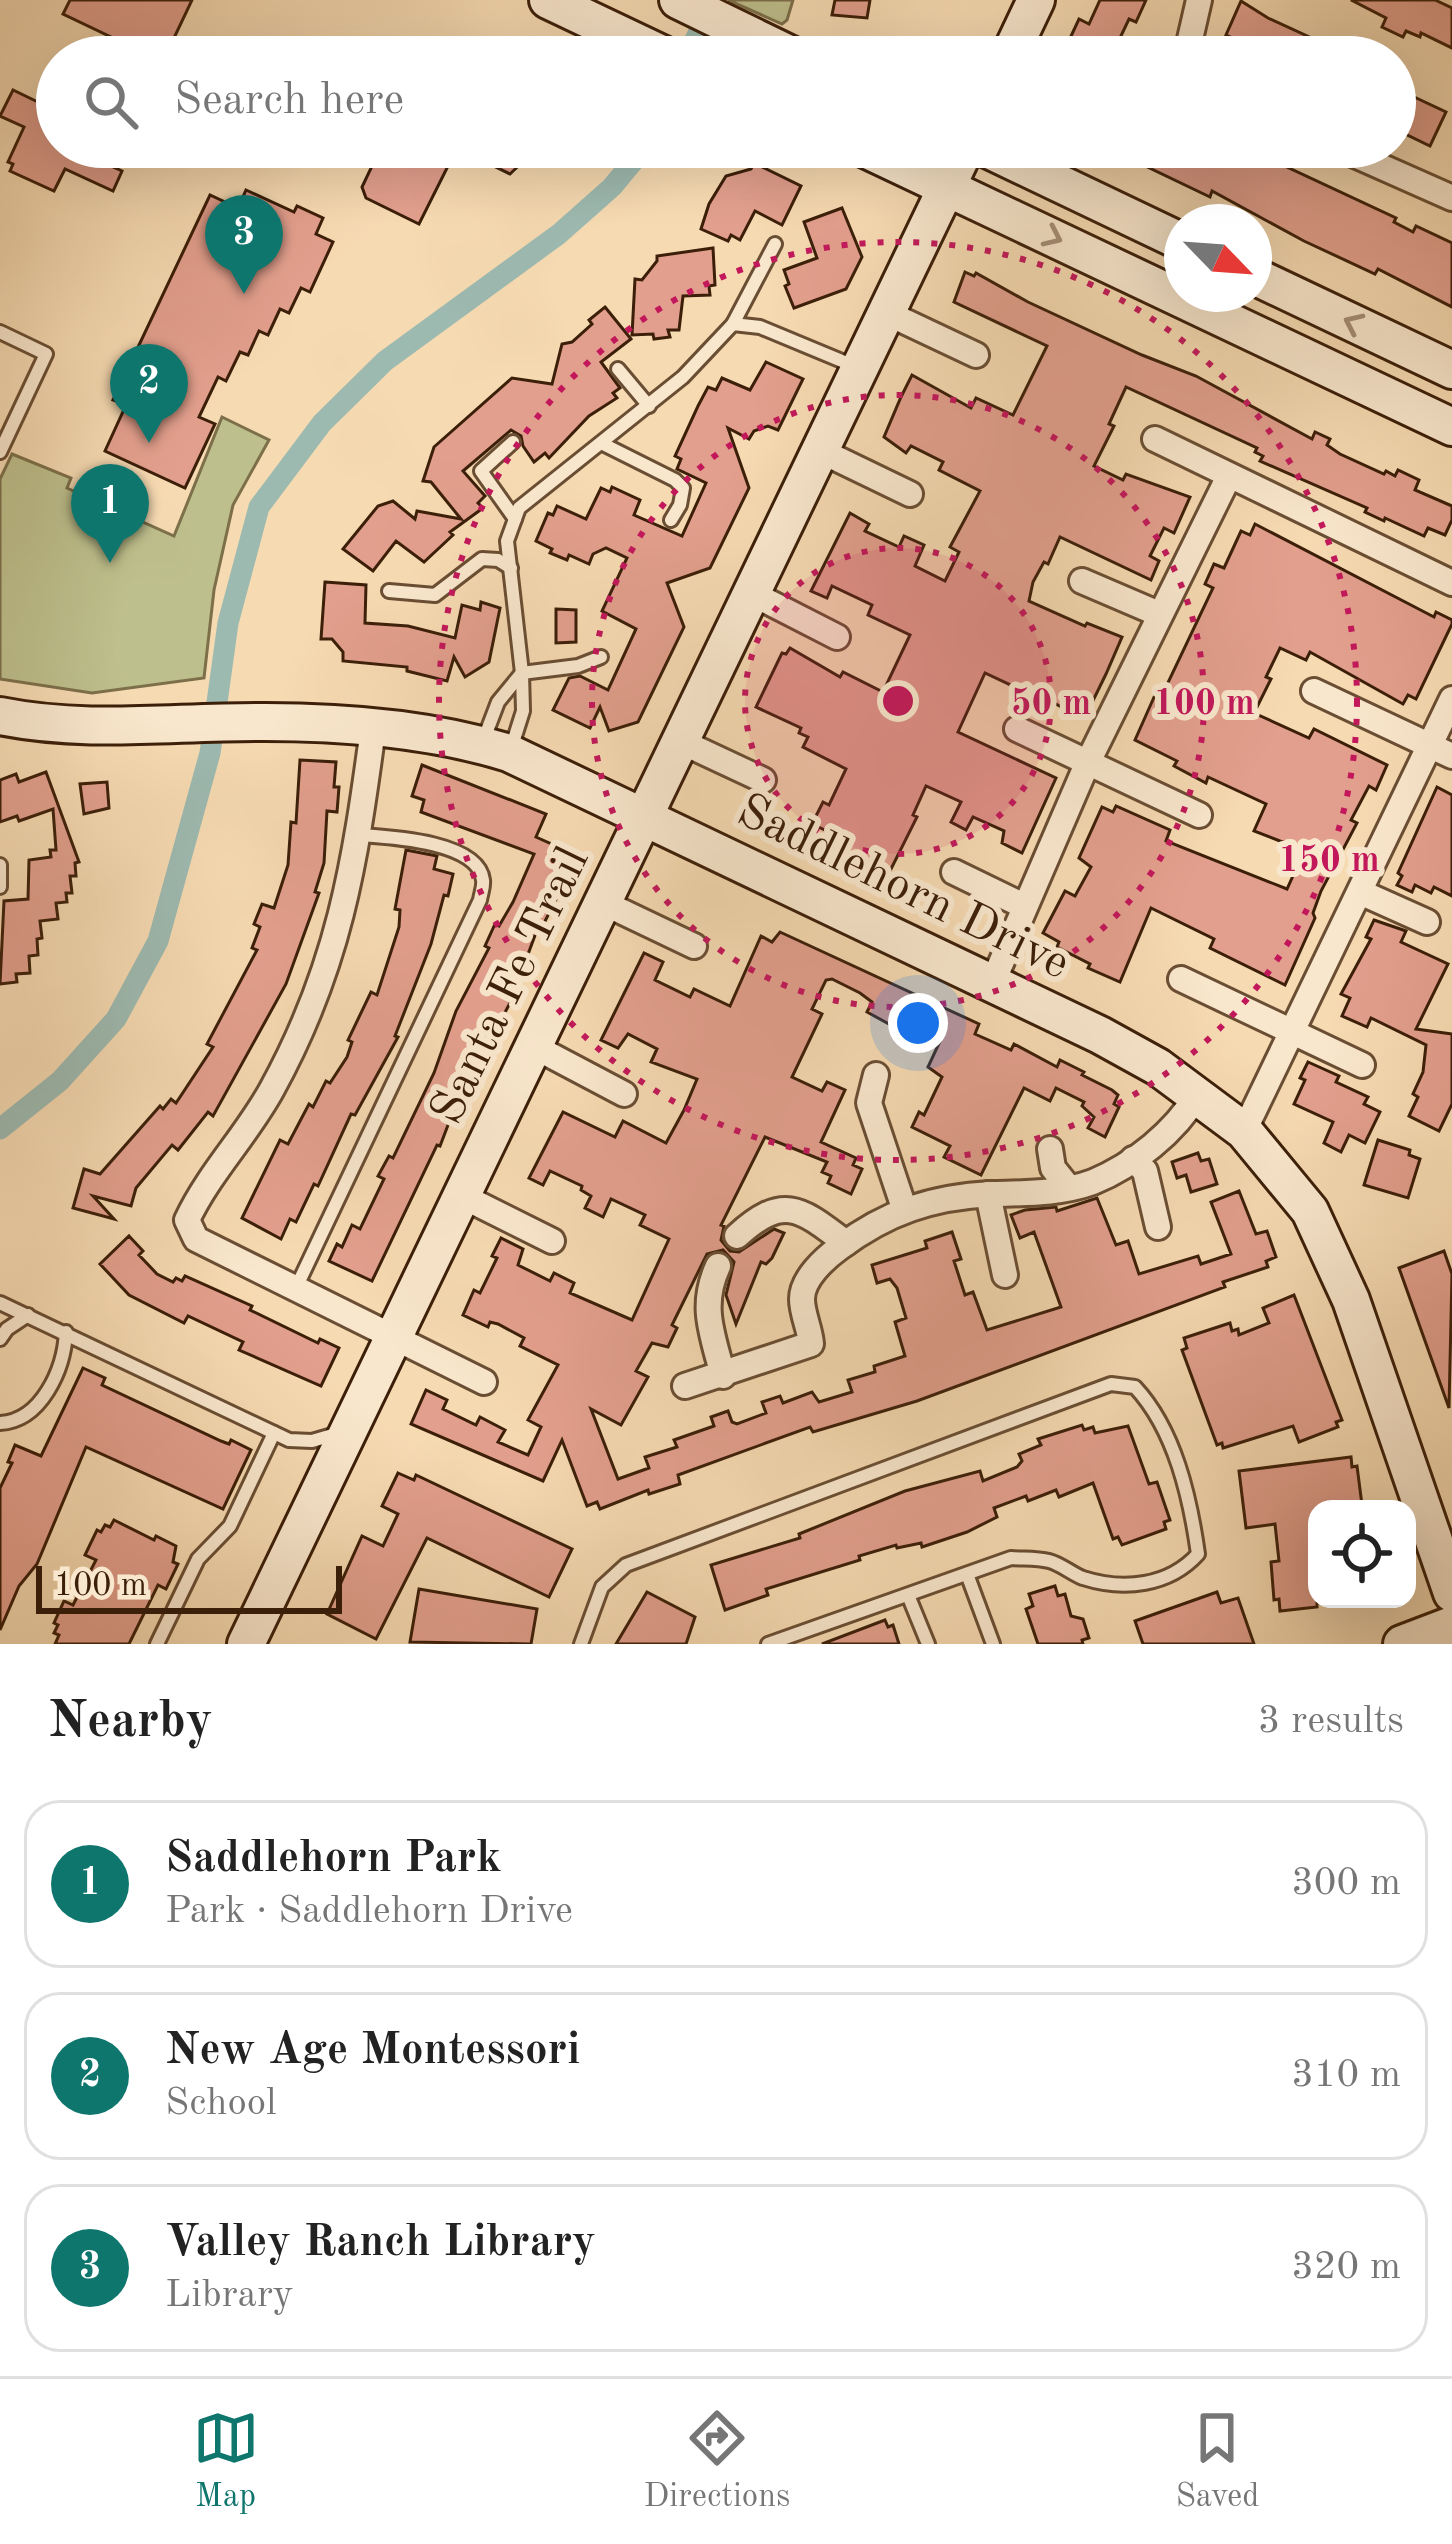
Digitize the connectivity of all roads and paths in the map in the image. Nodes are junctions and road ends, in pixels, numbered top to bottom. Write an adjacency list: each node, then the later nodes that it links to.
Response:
1 (548, 0): 5 (street)
2 (678, 0): 6 (street)
3 (1036, 0): 7 (street)
4 (1199, 0): 8 (street)
5 (624, 36)
6 (752, 36)
7 (1019, 36)
8 (1191, 36)
9 (907, 168): 13 (street)
10 (956, 168): 13 (street, Santa Fe Trail)
11 (1026, 168): 15 (street)
12 (1384, 168): 14 (street)
13 (947, 186): 18 (street, Santa Fe Trail); 26 (street, one-way to 26)
14 (1452, 198)
15 (1164, 233)
16 (776, 244): 19 (lane)
17 (1272, 285): 24 (street, one-way to 17)
18 (887, 313): 21 (street); 23 (street, Santa Fe Trail)
19 (733, 324): 23 (lane); 25 (lane)
20 (0, 332): 30 (lane)
21 (976, 355)
22 (618, 369): 25 (lane)
23 (860, 369): 31 (street, Santa Fe Trail)
24 (1452, 370)
25 (649, 406): 29 (lane)
26 (1452, 427)
27 (1155, 439): 32 (street)
28 (514, 442): 34 (lane)
29 (602, 442): 34 (lane); 35 (lane)
30 (0, 452)
31 (821, 452): 33 (street); 40 (street, Santa Fe Trail)
32 (1229, 476): 38 (street); 41 (street)
33 (910, 494)
34 (515, 519): 36 (lane)
35 (671, 520)
36 (511, 568): 39 (lane); 44 (lane)
37 (1082, 581): 41 (street)
38 (1452, 583)
39 (388, 591)
40 (753, 594): 42 (street); 50 (street, Santa Fe Trail)
41 (1159, 614): 53 (street)
42 (837, 637)
43 (601, 656): 44 (lane)
44 (522, 673): 51 (lane); 51 (lane)
45 (1314, 691): 52 (street)
46 (1452, 698): 52 (street)
47 (0, 716): 48 (street, Saddlehorn Drive)
48 (373, 729): 51 (street, Saddlehorn Drive); 57 (street)
49 (1017, 729): 53 (street)
50 (682, 742): 54 (street); 56 (street, Santa Fe Trail)
51 (495, 748): 56 (street, Saddlehorn Drive)
52 (1441, 751): 61 (street)
53 (1087, 764): 55 (street); 63 (street)
54 (764, 780)
55 (1199, 815)
56 (645, 818): 62 (street, Santa Fe Trail); 67 (street, Saddlehorn Drive)
57 (359, 835): 87 (street); 87 (lane)
58 (0, 865): 60 (lane)
59 (954, 872): 63 (street)
60 (0, 887)
61 (1360, 892): 64 (street); 68 (street)
62 (604, 903): 65 (street); 69 (street, Santa Fe Trail)
63 (1024, 906): 67 (street)
64 (1427, 922)
65 (694, 946)
66 (1181, 979): 68 (street)
67 (992, 984): 73 (street, Saddlehorn Drive)
68 (1294, 1032): 70 (street); 74 (street)
69 (535, 1047): 72 (street); 79 (street, Santa Fe Trail)
70 (1362, 1065)
71 (876, 1075): 80 (street)
72 (624, 1094)
73 (1197, 1095): 74 (street, Saddlehorn Drive); 76 (street)
74 (1244, 1131): 100 (street, Saddlehorn Drive)
75 (1050, 1149): 77 (street)
76 (1132, 1160): 77 (street); 81 (street)
77 (1069, 1188): 78 (street)
78 (988, 1195): 80 (street); 86 (street)
79 (464, 1197): 83 (street); 92 (street, Santa Fe Trail)
80 (904, 1208): 84 (street)
81 (1158, 1227)
82 (737, 1236): 84 (street)
83 (552, 1241)
84 (846, 1243): 93 (street)
85 (718, 1266): 93 (street)
86 (1005, 1275)
87 (295, 1290): 92 (street)
88 (0, 1303): 89 (lane)
89 (28, 1316): 90 (lane); 91 (lane)
90 (66, 1332): 96 (lane); 98 (lane)
91 (0, 1339)
92 (392, 1340): 94 (street); 97 (street, Santa Fe Trail)
93 (723, 1376): 95 (street)
94 (484, 1382)
95 (685, 1386)
96 (0, 1423)
97 (349, 1431): 98 (lane); 104 (street, Santa Fe Trail)
98 (274, 1433): 103 (lane)
99 (967, 1574): 101 (lane); 105 (lane); 108 (lane)
100 (1452, 1593)
101 (908, 1594): 106 (lane); 107 (lane)
102 (1452, 1625): 109 (street)
103 (157, 1644)
104 (246, 1644)
105 (581, 1644)
106 (768, 1644)
107 (928, 1644)
108 (993, 1644)
109 (1402, 1644)

